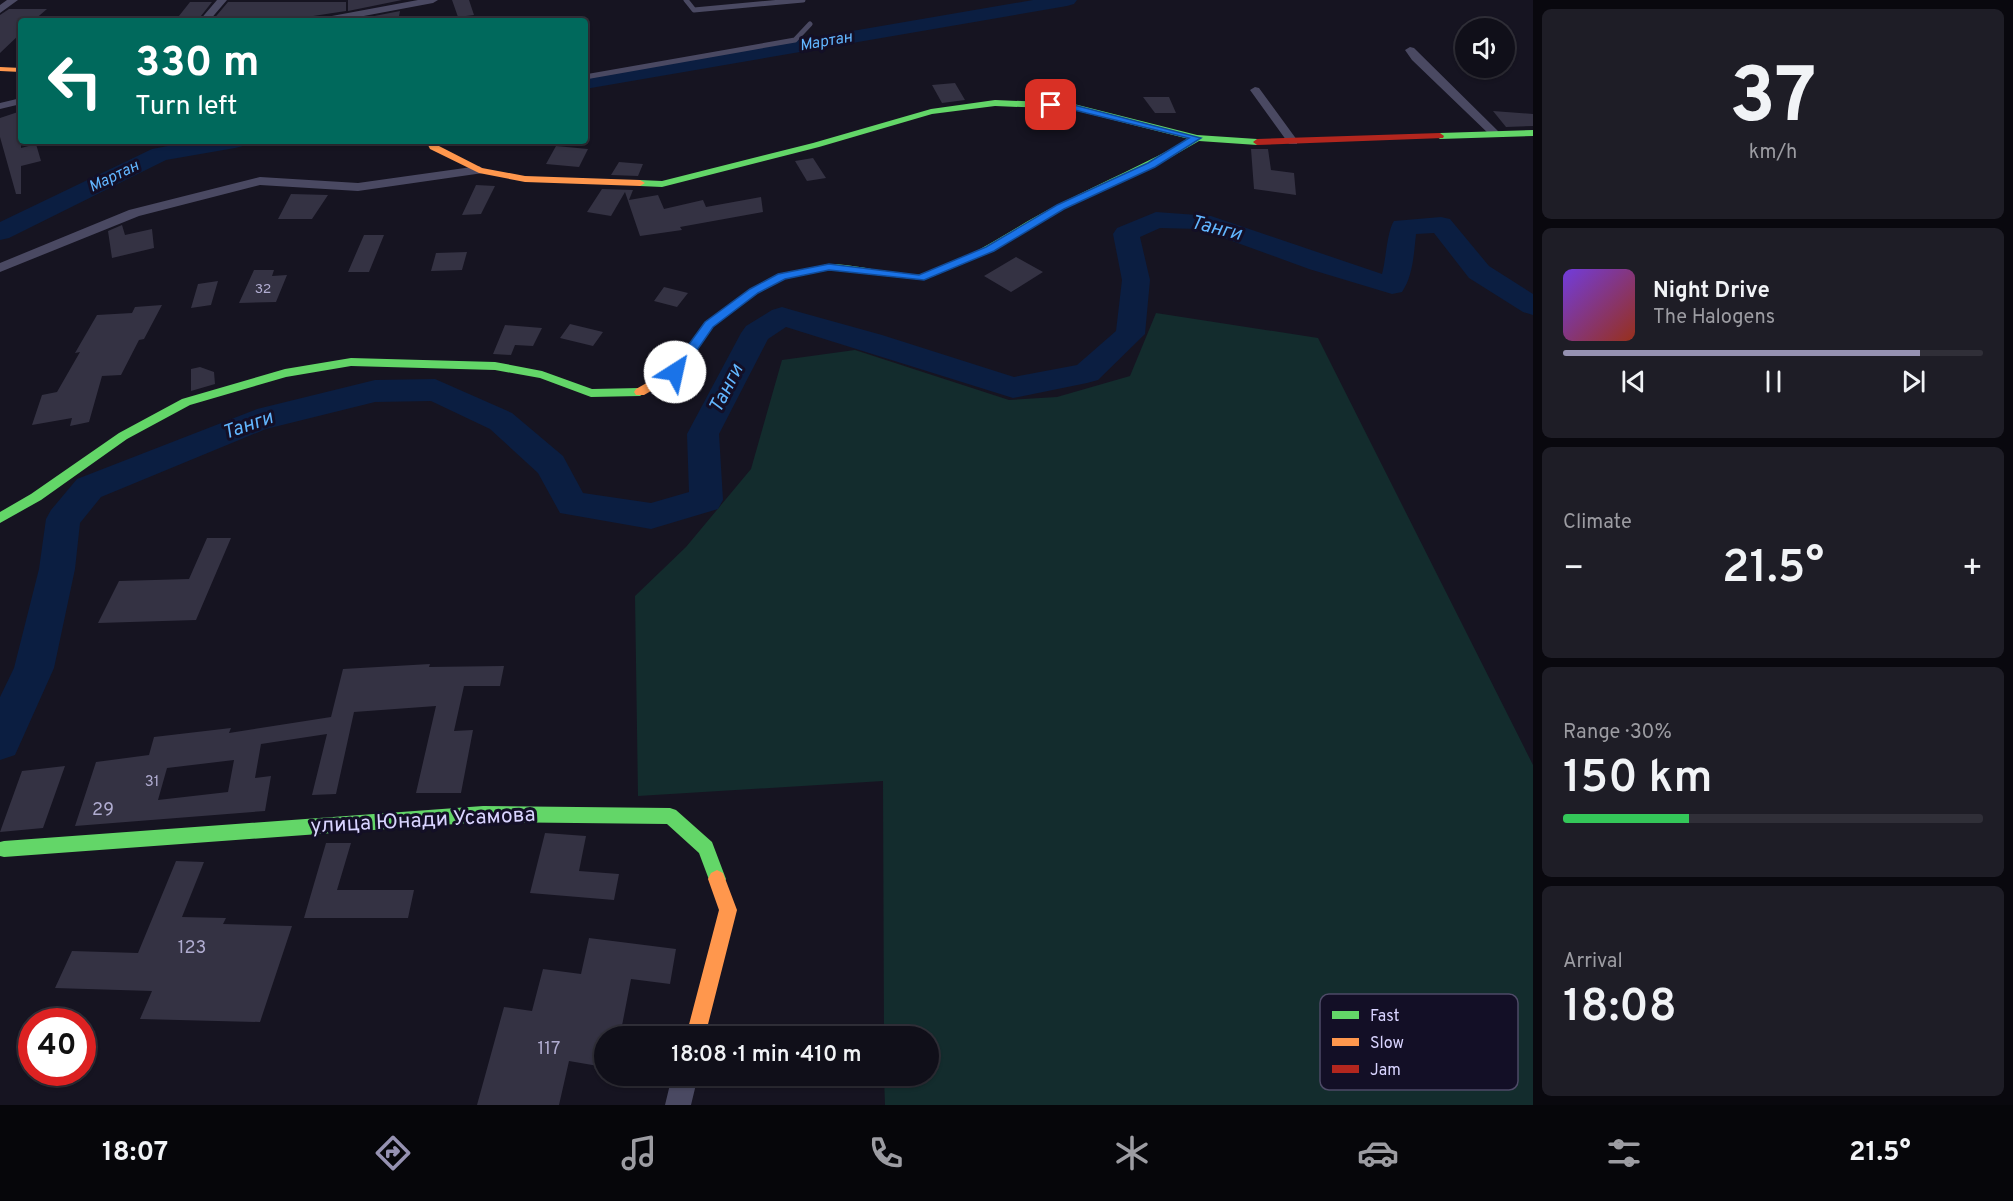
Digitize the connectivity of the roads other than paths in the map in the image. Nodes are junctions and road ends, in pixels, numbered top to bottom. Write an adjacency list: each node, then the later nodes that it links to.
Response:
1 (13, 0): 6 (street)
2 (222, 0): 7 (street)
3 (433, 0): 8 (street)
4 (686, 0): 5 (lane)
5 (803, 0)
6 (0, 10)
7 (207, 18)
8 (337, 18)
9 (810, 24): 13 (lane)
10 (1410, 50): 18 (street)
11 (0, 69): 12 (street)
12 (18, 70)
13 (588, 75)
14 (1255, 90): 20 (street)
15 (18, 101): 16 (street)
16 (0, 106)
17 (1533, 133): 18 (street)
18 (1495, 134): 20 (street)
19 (1197, 138): 20 (street); 22 (street); 24 (street)
20 (1293, 142)
21 (432, 144): 22 (street)
22 (479, 170): 23 (street)
23 (0, 268)
24 (0, 518)
25 (4, 849): 26 (street, улица Юнади Усамова)
26 (698, 1026)
27 (683, 1086): 28 (street)
28 (678, 1105)

